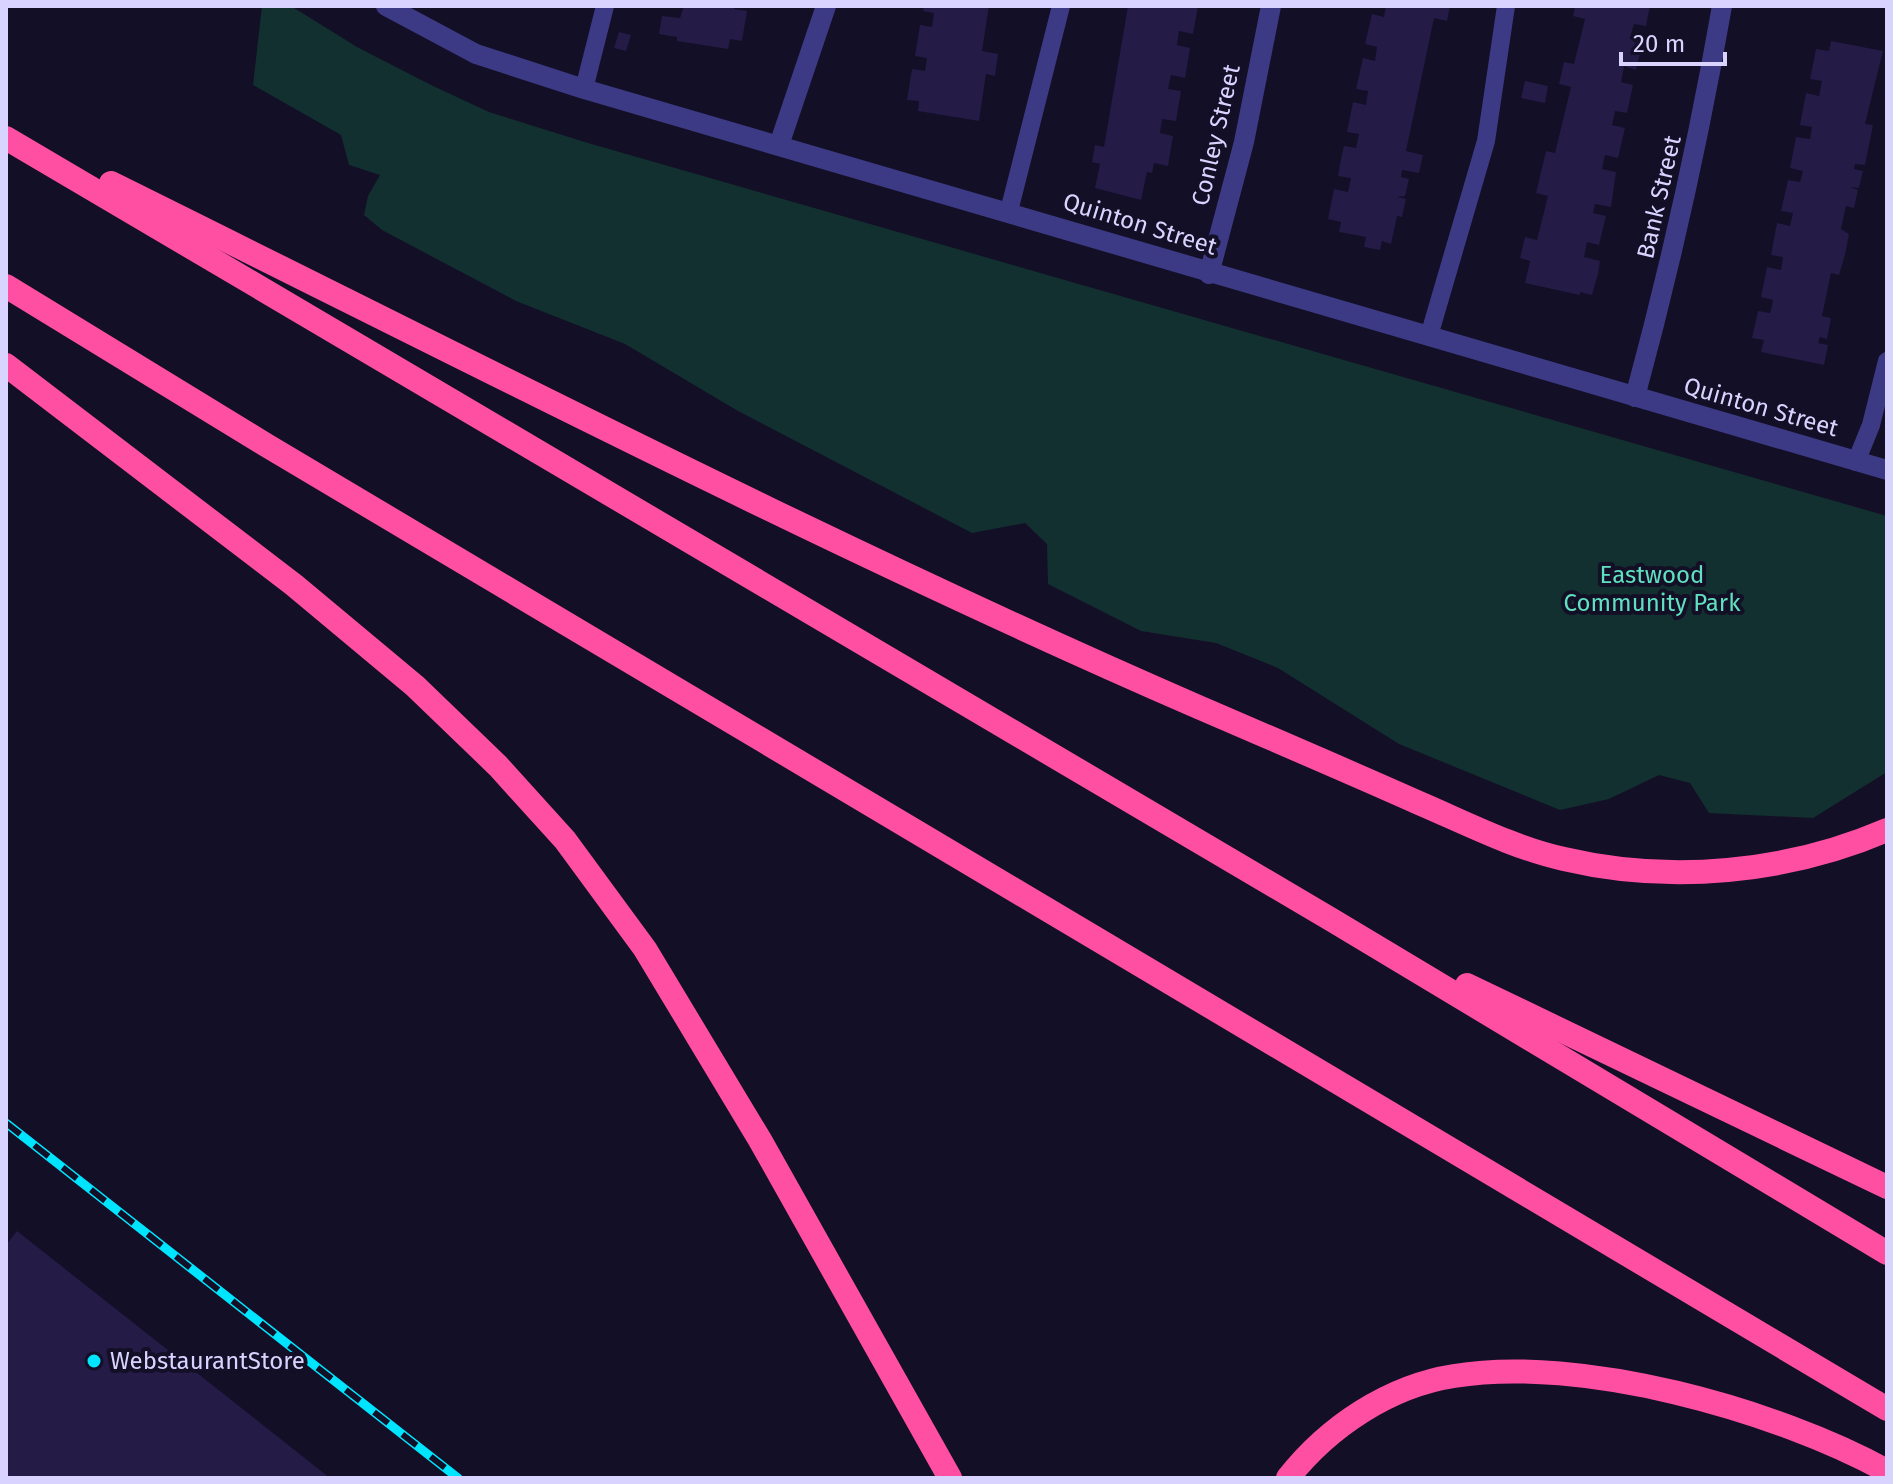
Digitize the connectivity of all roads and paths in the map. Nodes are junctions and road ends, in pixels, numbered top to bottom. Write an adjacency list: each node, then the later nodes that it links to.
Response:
1 (386, 6): 8 (street, Quinton Street)
2 (605, 6): 8 (lane)
3 (826, 6): 11 (street)
4 (1061, 6): 12 (lane)
5 (1271, 6): 13 (street, Conley Street)
6 (1506, 6): 15 (lane)
7 (1722, 6): 18 (street, Bank Street)
8 (584, 89): 11 (street, Quinton Street)
9 (6, 132): 21 (highway)
10 (6, 138): 22 (highway)
11 (779, 145): 12 (street, Quinton Street)
12 (1009, 211): 13 (street, Quinton Street)
13 (1209, 274): 15 (street, Quinton Street)
14 (6, 286): 25 (highway)
15 (1429, 336): 18 (street, Quinton Street)
16 (1887, 361): 19 (lane)
17 (6, 365): 27 (highway)
18 (1635, 397): 19 (street, Quinton Street)
19 (1856, 462): 20 (street, Quinton Street)
20 (1887, 470)
21 (1887, 830)
22 (1332, 920): 23 (highway); 24 (highway)
23 (1887, 1187)
24 (1887, 1253)
25 (1887, 1409)
26 (1887, 1471): 28 (highway)
27 (950, 1478)
28 (1288, 1478)

